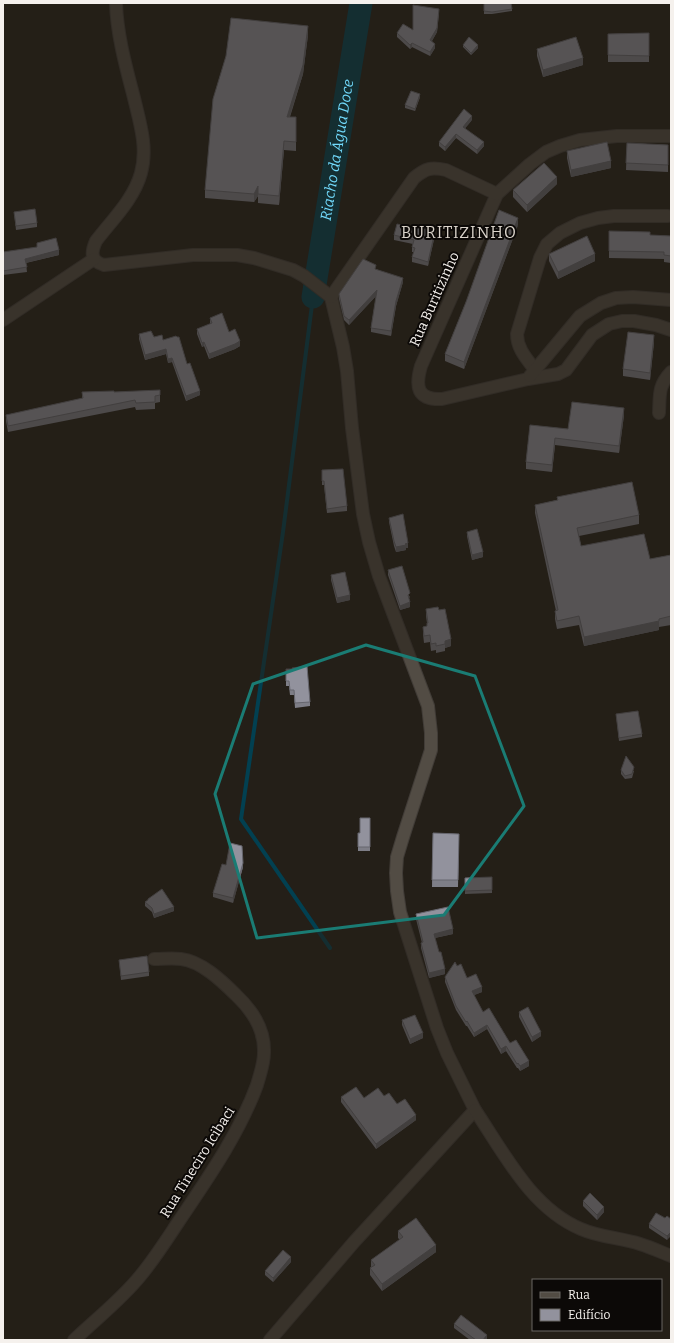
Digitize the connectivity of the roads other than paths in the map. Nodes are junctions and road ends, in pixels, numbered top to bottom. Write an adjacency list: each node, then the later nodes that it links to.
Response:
1 (116, 3): 5 (street)
2 (671, 136): 3 (street, Rua Buritizinho)
3 (497, 194): 6 (street); 11 (street, Rua Buritizinho)
4 (668, 216): 11 (street)
5 (94, 259): 6 (street); 8 (street)
6 (331, 297): 14 (street)
7 (671, 300): 11 (street)
8 (3, 320)
9 (671, 330): 11 (street)
10 (671, 372): 12 (street)
11 (532, 375)
12 (659, 413)
13 (154, 959): 16 (street, Rua Tineciro Icibaci)
14 (476, 1110): 15 (street); 17 (street)
15 (671, 1256)
16 (74, 1340)
17 (270, 1340)

